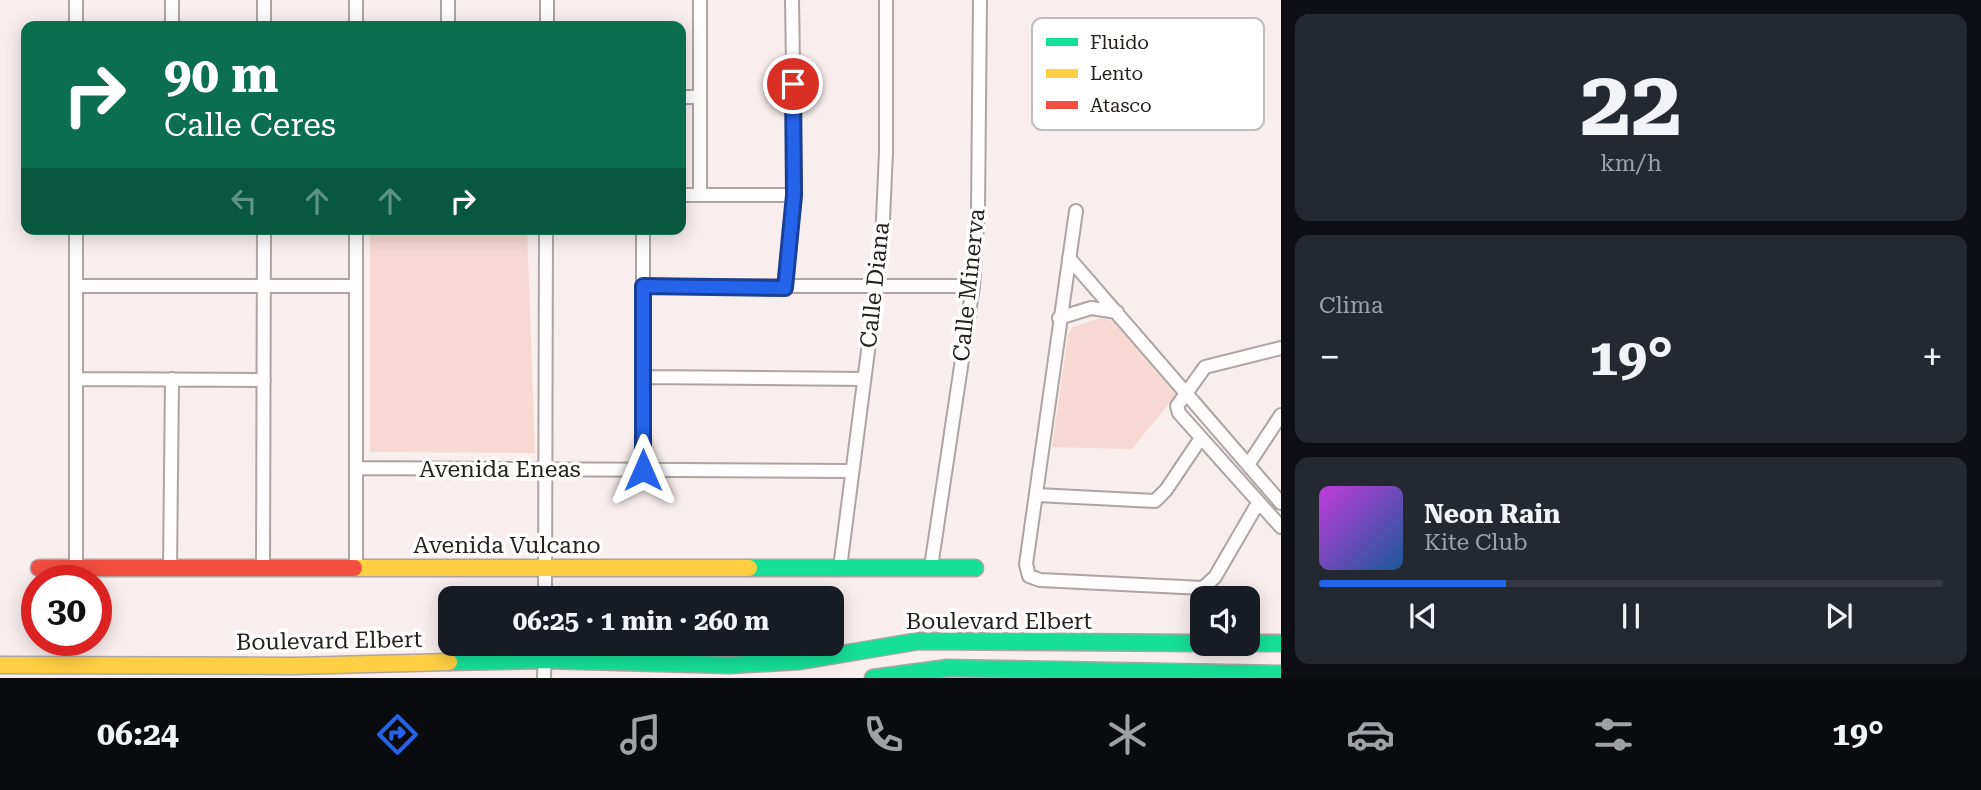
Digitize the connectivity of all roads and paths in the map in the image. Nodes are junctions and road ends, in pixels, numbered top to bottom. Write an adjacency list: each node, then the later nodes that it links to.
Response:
1 (76, 0): 11 (street)
2 (173, 0): 12 (street)
3 (264, 0): 13 (street)
4 (356, 0): 14 (street)
5 (448, 0): 15 (street)
6 (547, 0): 16 (street)
7 (700, 0): 18 (street)
8 (792, 0): 21 (street)
9 (886, 0): 34 (street, Calle Diana)
10 (980, 0): 33 (street, Calle Minerva)
11 (76, 21)
12 (172, 21)
13 (264, 21)
14 (356, 21)
15 (449, 21)
16 (547, 21)
17 (686, 97): 18 (street)
18 (699, 97): 20 (street)
19 (686, 195): 20 (street)
20 (700, 195): 21 (street)
21 (794, 195): 35 (street)
22 (1076, 211): 28 (street)
23 (76, 235): 29 (street)
24 (264, 235): 30 (street)
25 (356, 235): 31 (street)
26 (546, 235): 49 (street)
27 (643, 235): 32 (street)
28 (1069, 258): 36 (street); 37 (street)
29 (76, 286): 30 (street); 40 (street)
30 (264, 286): 31 (street); 43 (street)
31 (356, 286): 48 (street)
32 (643, 286): 35 (street); 39 (street)
33 (973, 286): 34 (street); 57 (street, Calle Minerva)
34 (877, 287): 35 (street); 42 (street, Calle Diana)
35 (785, 288)
36 (1117, 312): 37 (street); 44 (street)
37 (1059, 318): 52 (street)
38 (1281, 348): 44 (street)
39 (643, 377): 42 (street); 50 (street)
40 (78, 379): 41 (street); 56 (street)
41 (172, 379): 43 (street); 59 (street)
42 (864, 379): 51 (street, Calle Diana)
43 (264, 380): 60 (street)
44 (1185, 391): 46 (street); 47 (street)
45 (1281, 415): 47 (street)
46 (1201, 438): 52 (street); 53 (street)
47 (1248, 465): 54 (street)
48 (359, 468): 49 (street, Avenida Eneas); 61 (street)
49 (545, 469): 50 (street, Avenida Eneas); 62 (street)
50 (643, 470): 51 (street, Avenida Eneas)
51 (852, 471): 63 (street, Calle Diana)
52 (1037, 495): 53 (street)
53 (1258, 503): 55 (street)
54 (1281, 503)
55 (1281, 527)
56 (76, 565)
57 (931, 567): 63 (street, Avenida Vulcano); 64 (street, Avenida Vulcano)
58 (112, 568): 59 (street, Avenida Vulcano)
59 (170, 568): 60 (street, Avenida Vulcano)
60 (263, 568): 61 (street, Avenida Vulcano)
61 (356, 568): 62 (street, Avenida Vulcano)
62 (545, 568): 63 (street, Avenida Vulcano); 65 (street)
63 (840, 568)
64 (975, 568)
65 (545, 586)
66 (1102, 643): 67 (street, Boulevard Elbert); 77 (street, Boulevard Elbert); 78 (street)
67 (1190, 643)
68 (1260, 643): 69 (street)
69 (1281, 643)
70 (501, 656): 76 (street, Boulevard Elbert)
71 (545, 656): 81 (street)
72 (582, 656): 77 (street, Boulevard Elbert)
73 (0, 665): 75 (street, Boulevard Elbert)
74 (251, 665): 75 (street, Boulevard Elbert); 76 (street, Boulevard Elbert); 80 (street)
75 (27, 671)
76 (337, 671)
77 (730, 672)
78 (1101, 672): 79 (street, Boulevard Elbert); 82 (street, Boulevard Elbert)
79 (1281, 674)
80 (240, 678)
81 (544, 678)
82 (873, 678)

